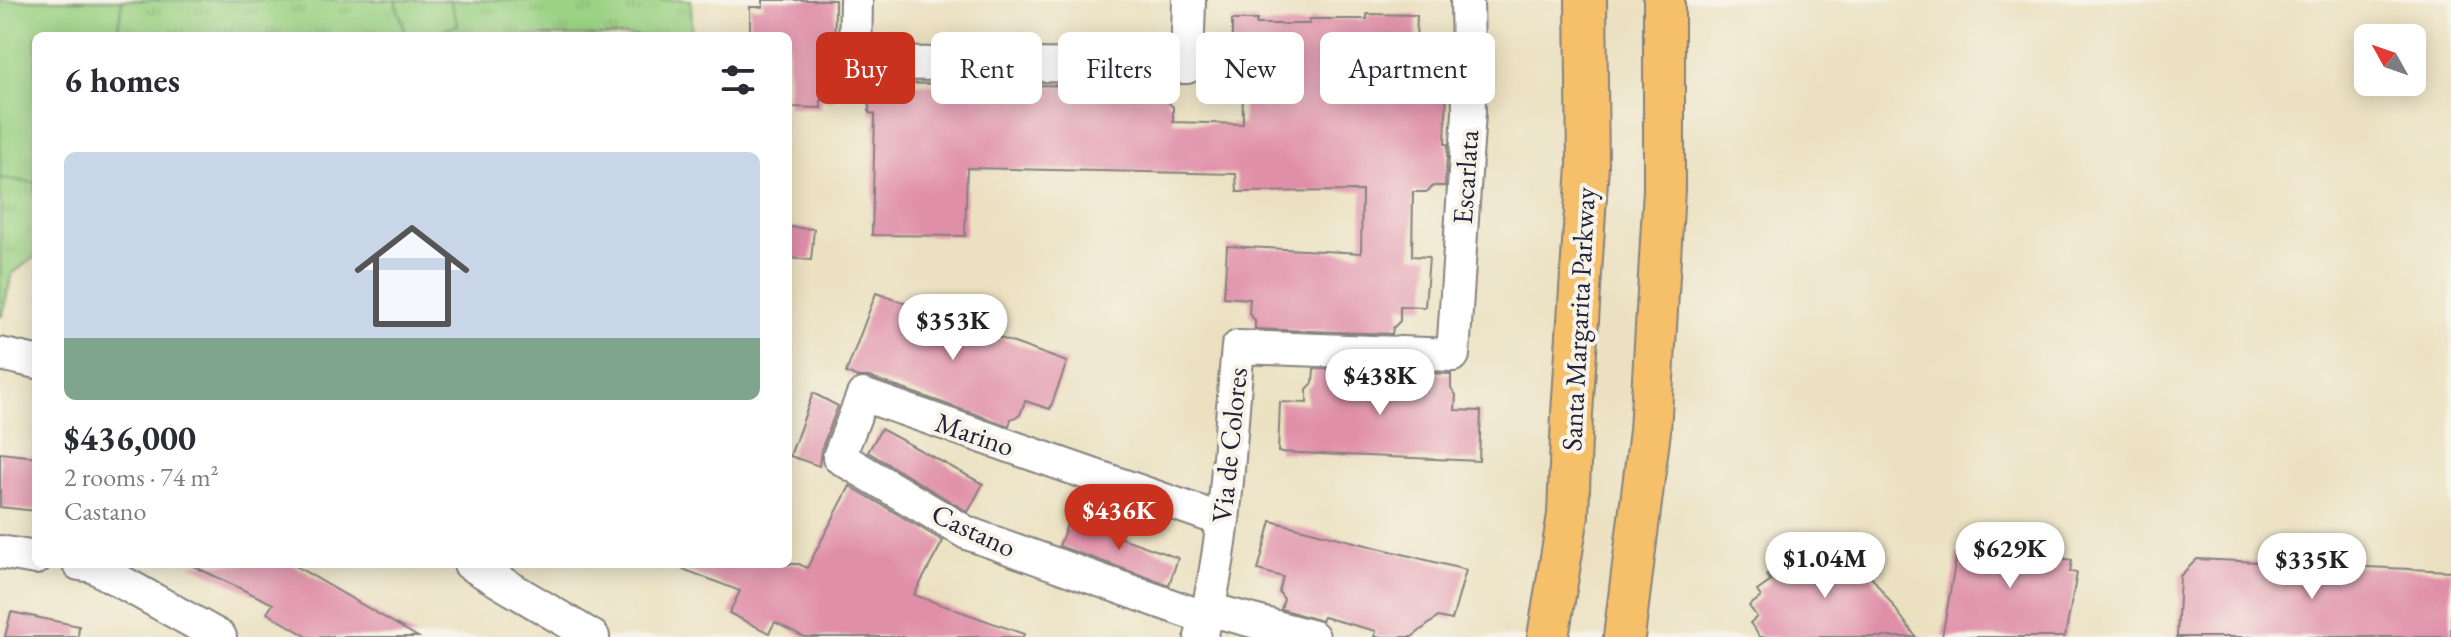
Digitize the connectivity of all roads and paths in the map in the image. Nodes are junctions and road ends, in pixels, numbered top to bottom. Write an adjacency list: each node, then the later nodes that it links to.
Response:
1 (856, 0): 2 (street)
2 (1189, 0)
3 (1467, 0): 6 (street, Escarlata)
4 (1586, 0): 19 (main road, Santa Margarita Parkway)
5 (1664, 0): 20 (main road)
6 (1238, 347): 10 (street, Via de Colores)
7 (0, 354): 8 (street)
8 (32, 361)
9 (863, 395): 10 (street, Marino); 15 (street, Castano)
10 (1222, 520): 15 (street, Via de Colores)
11 (0, 552): 12 (street)
12 (32, 557)
13 (94, 568): 16 (street)
14 (477, 568): 17 (street)
15 (1205, 622): 18 (street, Castano)
16 (220, 637)
17 (593, 637)
18 (1313, 637)
19 (1548, 637)
20 (1624, 637)

